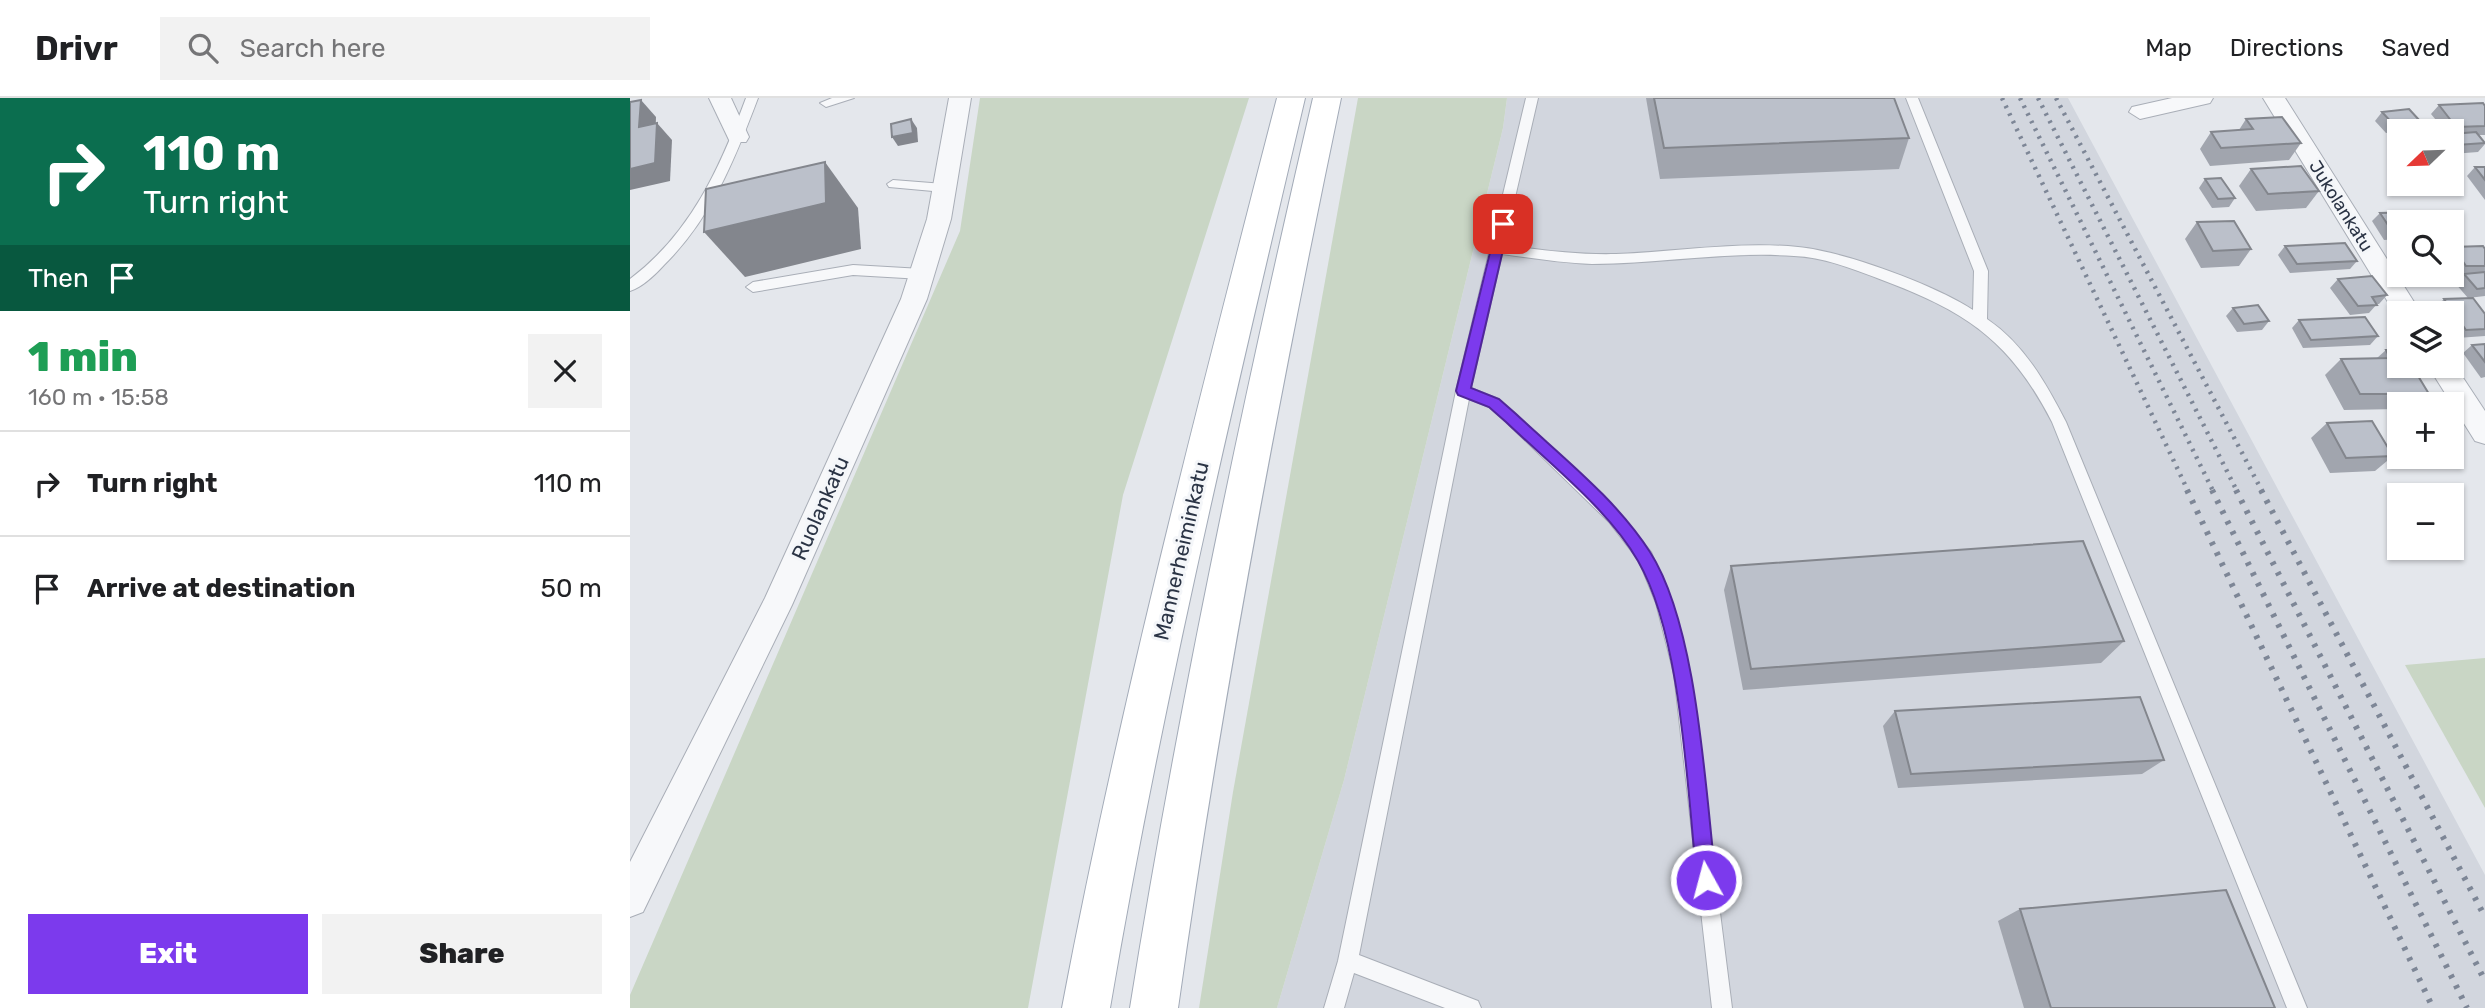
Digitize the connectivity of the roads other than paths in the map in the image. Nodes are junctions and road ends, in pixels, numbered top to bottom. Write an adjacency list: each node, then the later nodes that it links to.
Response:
1 (720, 98): 13 (street)
2 (752, 98): 13 (lane)
3 (848, 98): 11 (lane)
4 (960, 98): 15 (street, Ruolankatu)
5 (1291, 98): 27 (main road, Mannerheiminkatu)
6 (1327, 98): 28 (main road)
7 (1532, 98): 16 (lane)
8 (1912, 98): 21 (lane)
9 (2202, 98): 12 (street)
10 (2274, 98): 20 (street, Jukolankatu)
11 (826, 103)
12 (2152, 106)
13 (738, 137): 18 (lane)
14 (893, 184): 15 (lane)
15 (944, 188): 17 (street, Ruolankatu)
16 (1497, 249): 21 (lane); 23 (lane)
17 (922, 274): 19 (lane); 25 (street, Ruolankatu)
18 (630, 286)
19 (752, 287)
20 (2401, 301)
21 (1980, 319): 32 (lane)
22 (2449, 378): 24 (street)
23 (1463, 391): 26 (lane); 31 (lane)
24 (2485, 433)
25 (630, 899)
26 (1348, 961): 29 (lane); 30 (lane)
27 (1086, 1008)
28 (1154, 1008)
29 (1334, 1008)
30 (1471, 1008)
31 (1721, 1008)
32 (2297, 1008)

